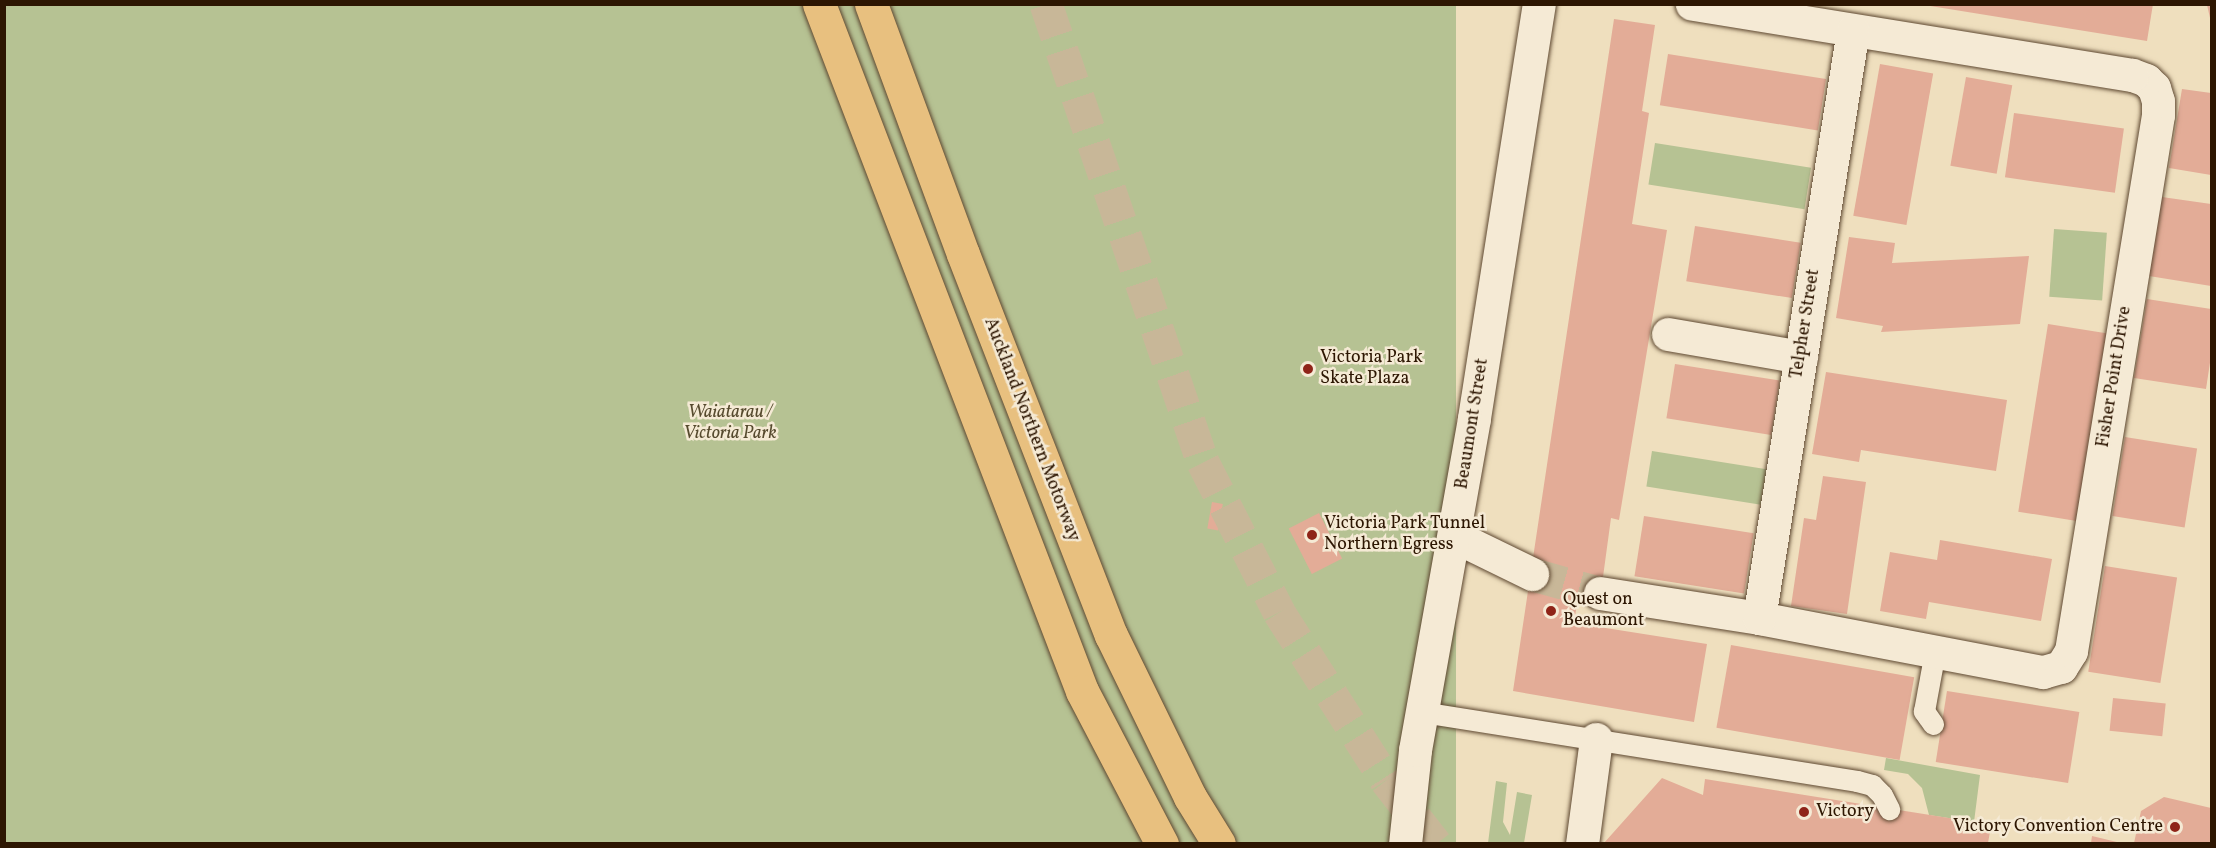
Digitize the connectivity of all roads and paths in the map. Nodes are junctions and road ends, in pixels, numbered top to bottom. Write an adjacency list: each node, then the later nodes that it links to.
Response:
1 (819, 4): 17 (highway)
2 (871, 4): 18 (highway, Auckland Northern Motorway)
3 (1539, 4): 8 (street, Beaumont Street)
4 (1692, 4): 5 (street, Fisher Point Drive)
5 (1853, 30): 7 (street, Telpher Street); 12 (street, Fisher Point Drive)
6 (1668, 334): 7 (street)
7 (1801, 357): 11 (street, Telpher Street)
8 (1454, 536): 9 (street); 13 (street, Beaumont Street)
9 (1532, 574)
10 (1600, 593): 11 (street, Fisher Point Drive)
11 (1759, 618): 12 (street, Fisher Point Drive)
12 (1935, 651): 14 (lane)
13 (1422, 712): 15 (lane); 19 (street, Beaumont Street)
14 (1933, 724)
15 (1596, 739): 16 (lane); 20 (street)
16 (1889, 808)
17 (1162, 843)
18 (1219, 843)
19 (1405, 843)
20 (1582, 843)

